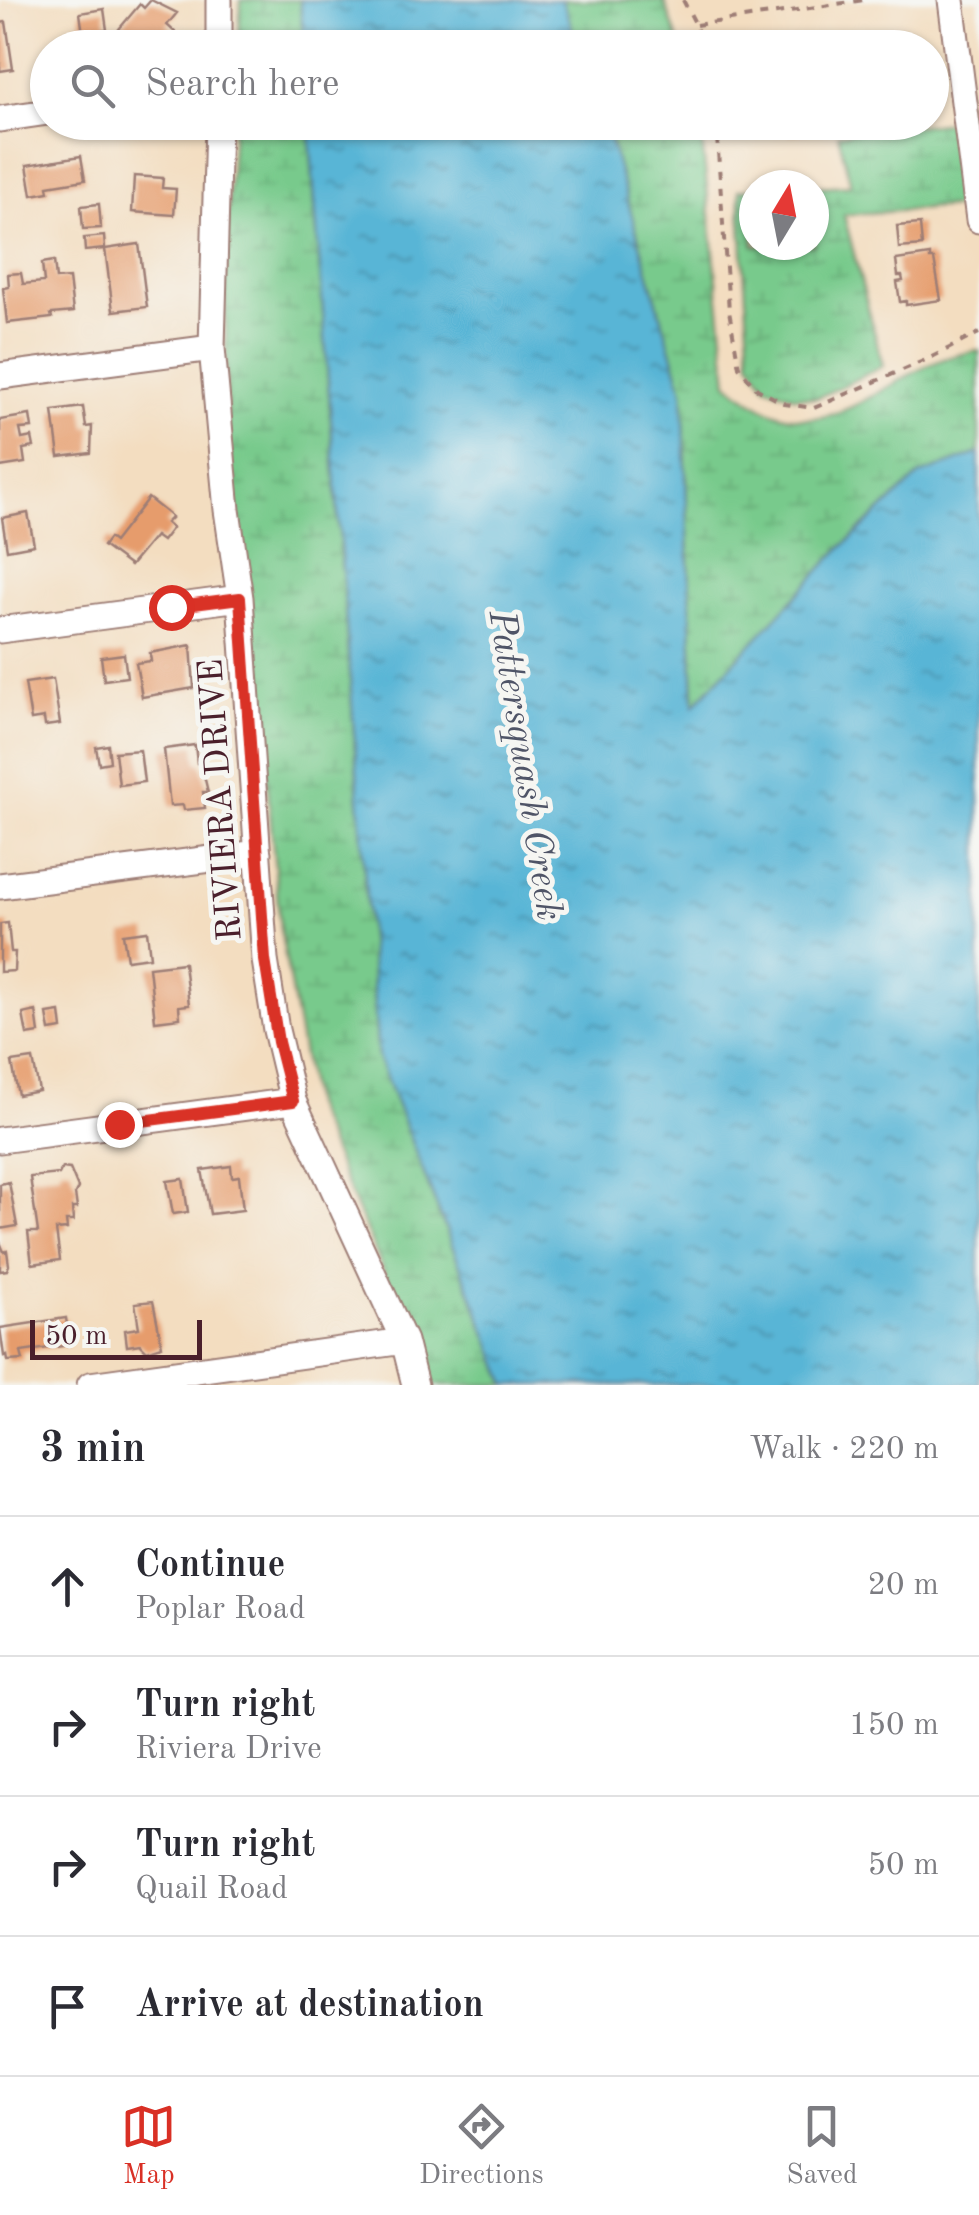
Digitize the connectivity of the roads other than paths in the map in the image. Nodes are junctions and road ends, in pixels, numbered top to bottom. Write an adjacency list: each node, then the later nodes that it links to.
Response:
1 (219, 0): 3 (street)
2 (950, 0): 7 (street)
3 (219, 30)
4 (30, 115): 5 (street)
5 (0, 119)
6 (218, 140): 8 (street, RIVIERA DRIVE)
7 (979, 220)
8 (212, 348): 9 (street); 10 (street, RIVIERA DRIVE)
9 (0, 376)
10 (240, 598): 11 (street); 12 (street, RIVIERA DRIVE)
11 (0, 630)
12 (258, 853): 13 (street); 14 (street, RIVIERA DRIVE)
13 (0, 886)
14 (293, 1101): 15 (street); 16 (street, RIVIERA DRIVE)
15 (0, 1140)
16 (404, 1342): 17 (street); 18 (street, RIVIERA DRIVE)
17 (90, 1385)
18 (415, 1385)

